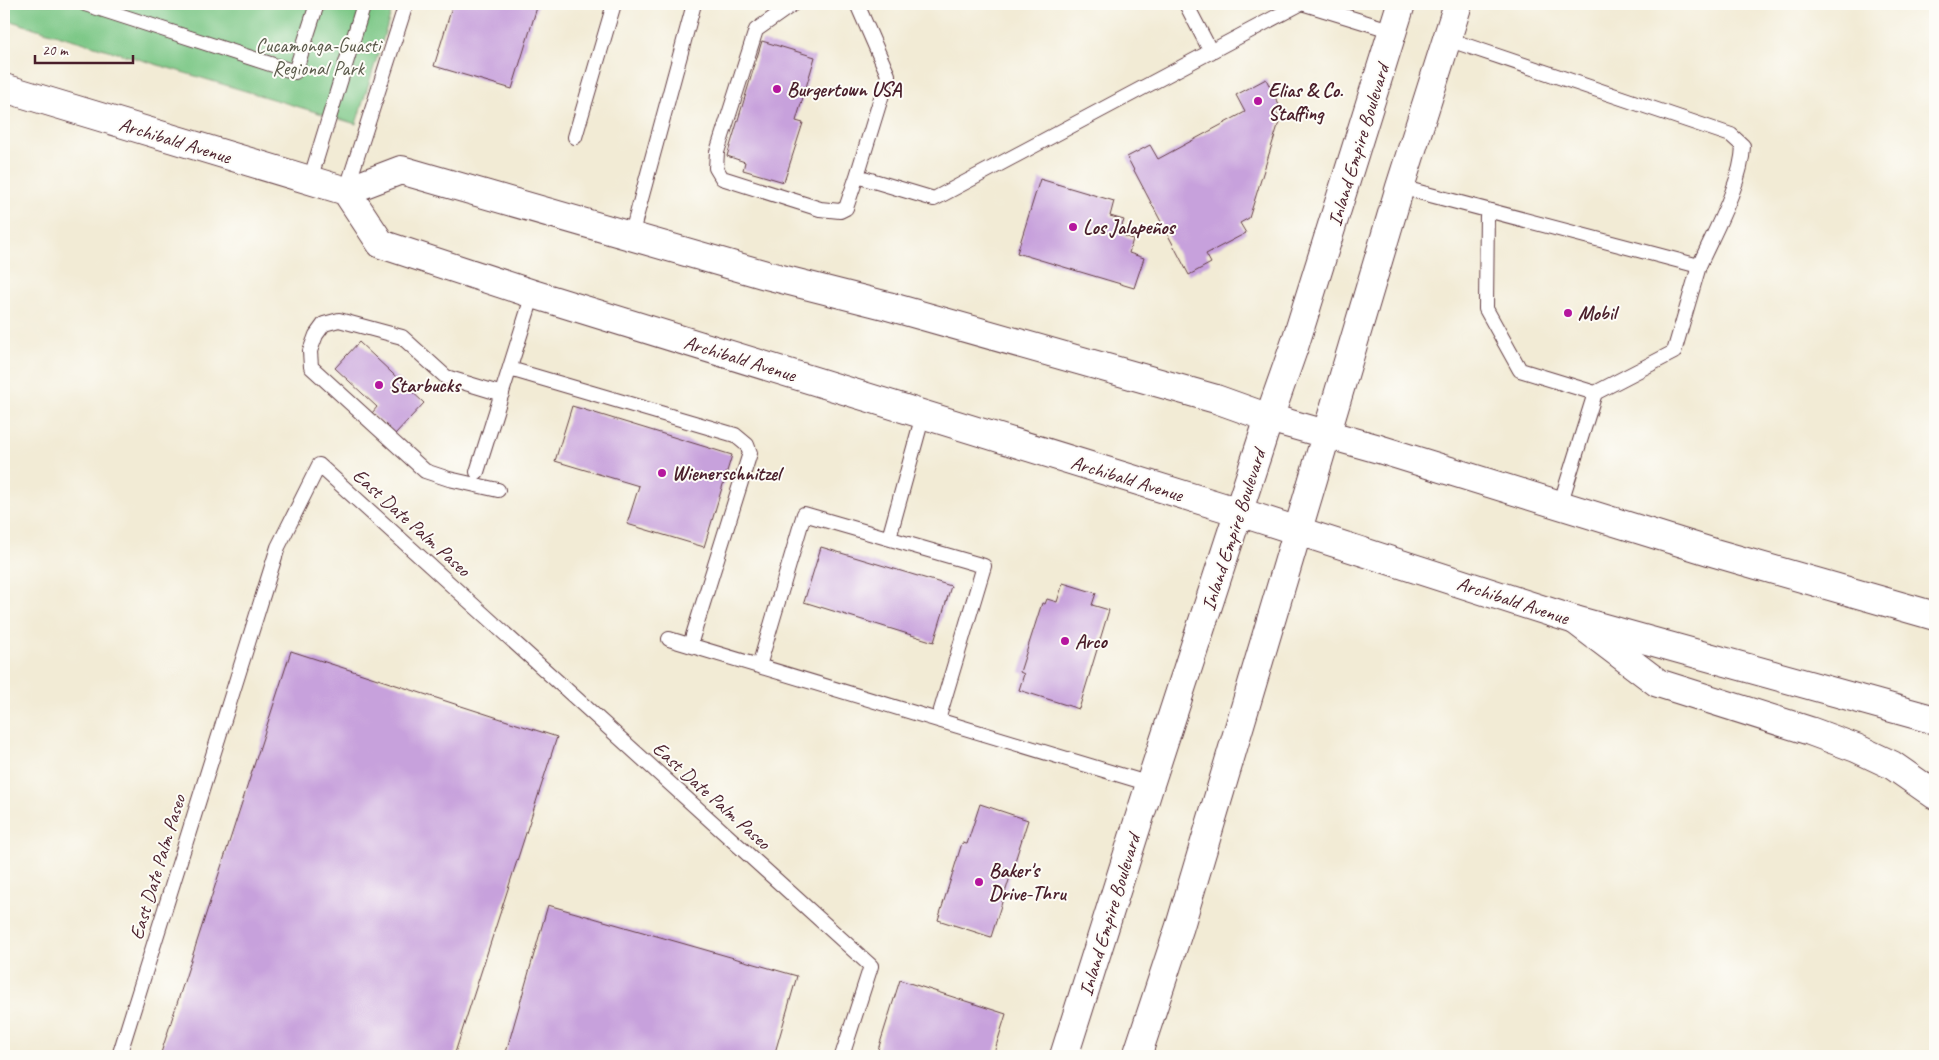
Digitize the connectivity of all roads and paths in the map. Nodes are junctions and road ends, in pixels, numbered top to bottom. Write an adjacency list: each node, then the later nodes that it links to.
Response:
1 (84, 4): 2 (lane)
2 (317, 4)
3 (364, 4): 20 (lane)
4 (406, 4): 22 (lane)
5 (614, 4): 18 (lane)
6 (694, 4): 24 (lane)
7 (793, 4): 19 (lane)
8 (857, 4): 19 (lane)
9 (1186, 4): 16 (lane)
10 (1300, 4): 16 (lane)
11 (1305, 4): 14 (lane)
12 (1401, 4): 14 (main road, Inland Empire Boulevard)
13 (1458, 4): 15 (main road)
14 (1393, 31): 31 (main road, Inland Empire Boulevard)
15 (1447, 40): 21 (main road); 25 (lane)
16 (1211, 52): 19 (lane)
17 (4, 88): 20 (main road, Archibald Avenue)
18 (575, 137)
19 (857, 176)
20 (310, 180): 22 (main road, Archibald Avenue)
21 (1400, 187): 23 (lane); 32 (main road)
22 (346, 191): 24 (main road); 26 (main road, Archibald Avenue)
23 (1487, 210): 25 (lane); 28 (lane)
24 (631, 236): 31 (main road)
25 (1699, 266): 28 (lane)
26 (533, 294): 27 (lane); 30 (main road, Archibald Avenue)
27 (510, 369): 29 (lane); 42 (lane)
28 (1595, 393): 35 (lane)
29 (502, 394): 33 (lane); 34 (lane)
30 (923, 415): 36 (main road, Archibald Avenue); 38 (lane)
31 (1269, 418): 32 (main road); 36 (main road, Inland Empire Boulevard)
32 (1326, 434): 35 (main road); 37 (main road)
33 (477, 472)
34 (498, 490)
35 (1560, 505): 39 (main road)
36 (1239, 512): 37 (main road, Archibald Avenue); 46 (main road, Inland Empire Boulevard)
37 (1298, 530): 40 (main road, Archibald Avenue); 51 (main road)
38 (889, 538): 43 (lane); 44 (lane)
39 (1935, 616)
40 (1575, 620): 45 (main road, Archibald Avenue); 47 (main road)
41 (669, 639): 42 (lane)
42 (690, 645): 43 (lane)
43 (759, 666): 44 (lane)
44 (938, 720): 46 (lane)
45 (1935, 720)
46 (1150, 784): 50 (main road, Inland Empire Boulevard)
47 (1935, 795)
48 (119, 1056): 49 (lane, East Date Palm Paseo)
49 (842, 1056)
50 (1064, 1056)
51 (1138, 1056)

